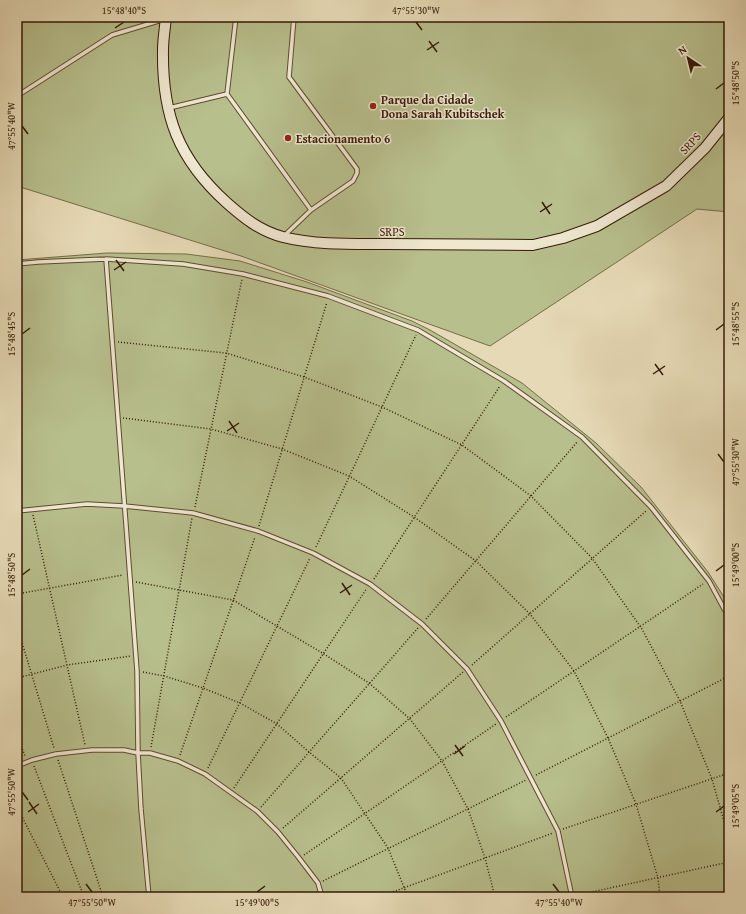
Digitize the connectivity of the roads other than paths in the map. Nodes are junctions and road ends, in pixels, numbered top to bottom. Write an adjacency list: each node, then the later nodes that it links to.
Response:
1 (236, 17): 4 (lane)
2 (294, 17): 8 (lane)
3 (166, 18): 5 (lane); 6 (main road, SRPS)
4 (227, 94): 6 (lane); 8 (lane)
5 (17, 96)
6 (168, 108): 9 (main road, SRPS)
7 (729, 118): 9 (main road, SRPS)
8 (311, 210): 9 (lane)
9 (283, 237)
10 (106, 259): 11 (lane); 12 (lane); 14 (lane)
11 (17, 264)
12 (124, 506): 13 (lane); 15 (lane); 19 (lane)
13 (17, 511)
14 (729, 618)
15 (138, 753): 16 (lane); 17 (lane); 18 (lane)
16 (17, 766)
17 (149, 896)
18 (322, 897)
19 (572, 897)

